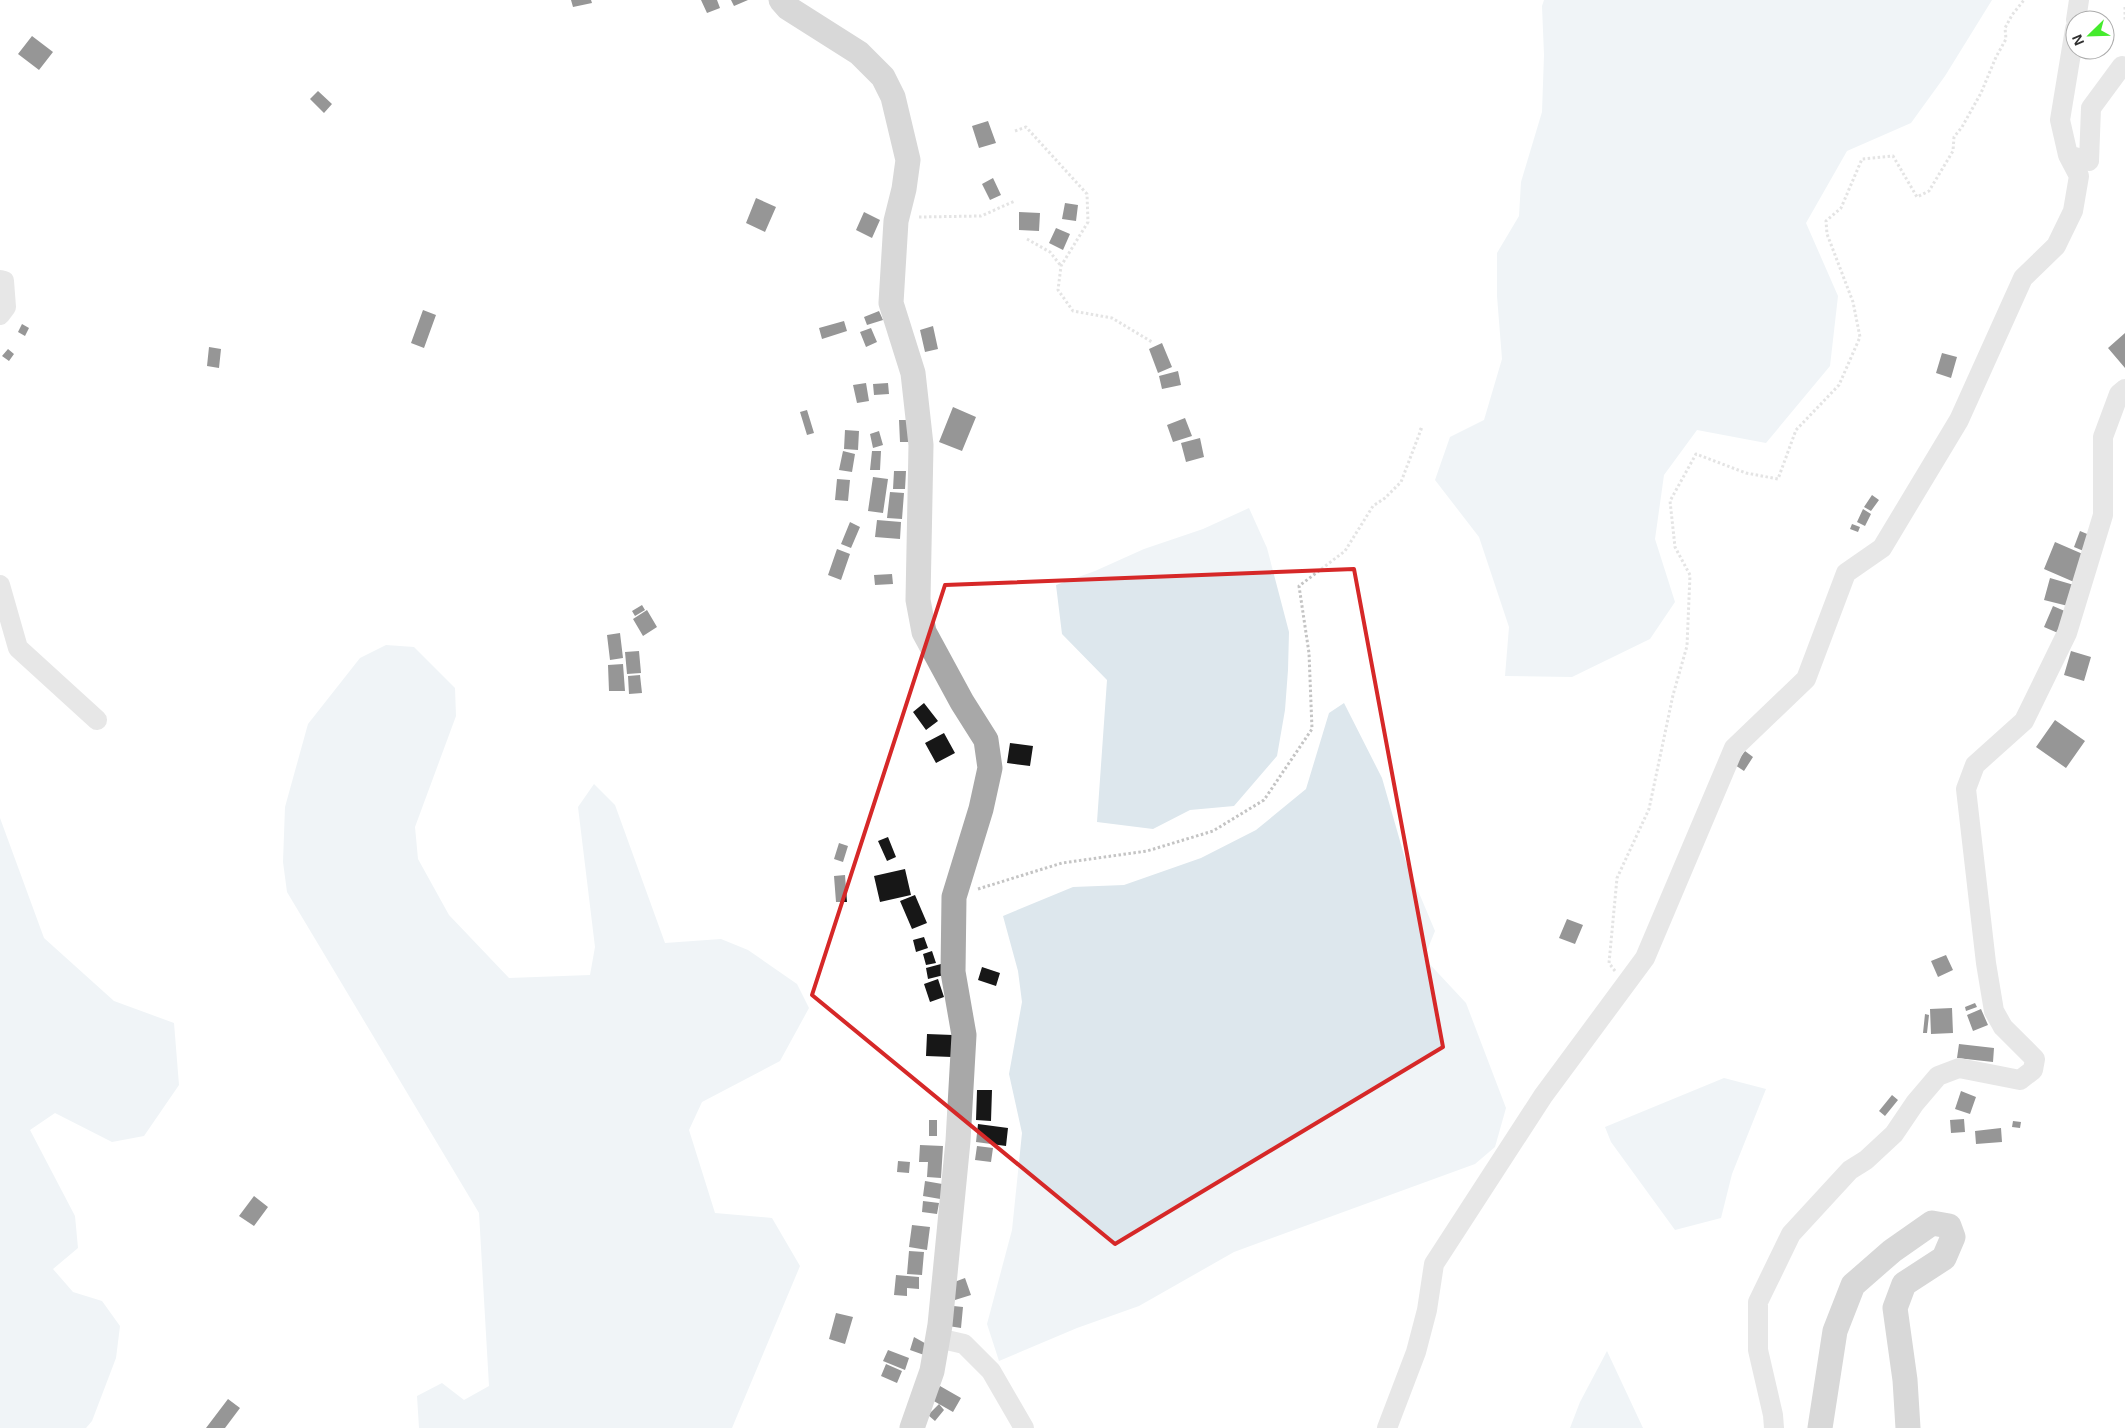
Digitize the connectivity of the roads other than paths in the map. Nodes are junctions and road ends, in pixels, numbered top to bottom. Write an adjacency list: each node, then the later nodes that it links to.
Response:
1 (782, 0): 10 (main road)
2 (2070, 60): 4 (street)
3 (2125, 68): 4 (street)
4 (2068, 155): 13 (street)
5 (0, 280): 6 (street)
6 (0, 315)
7 (2125, 389): 14 (street)
8 (0, 584): 9 (street)
9 (97, 720)
10 (938, 1338): 11 (main road); 12 (street)
11 (912, 1428)
12 (1024, 1428)
13 (1387, 1428)
14 (1774, 1428)
15 (1820, 1428): 16 (main road)
16 (1908, 1428)

